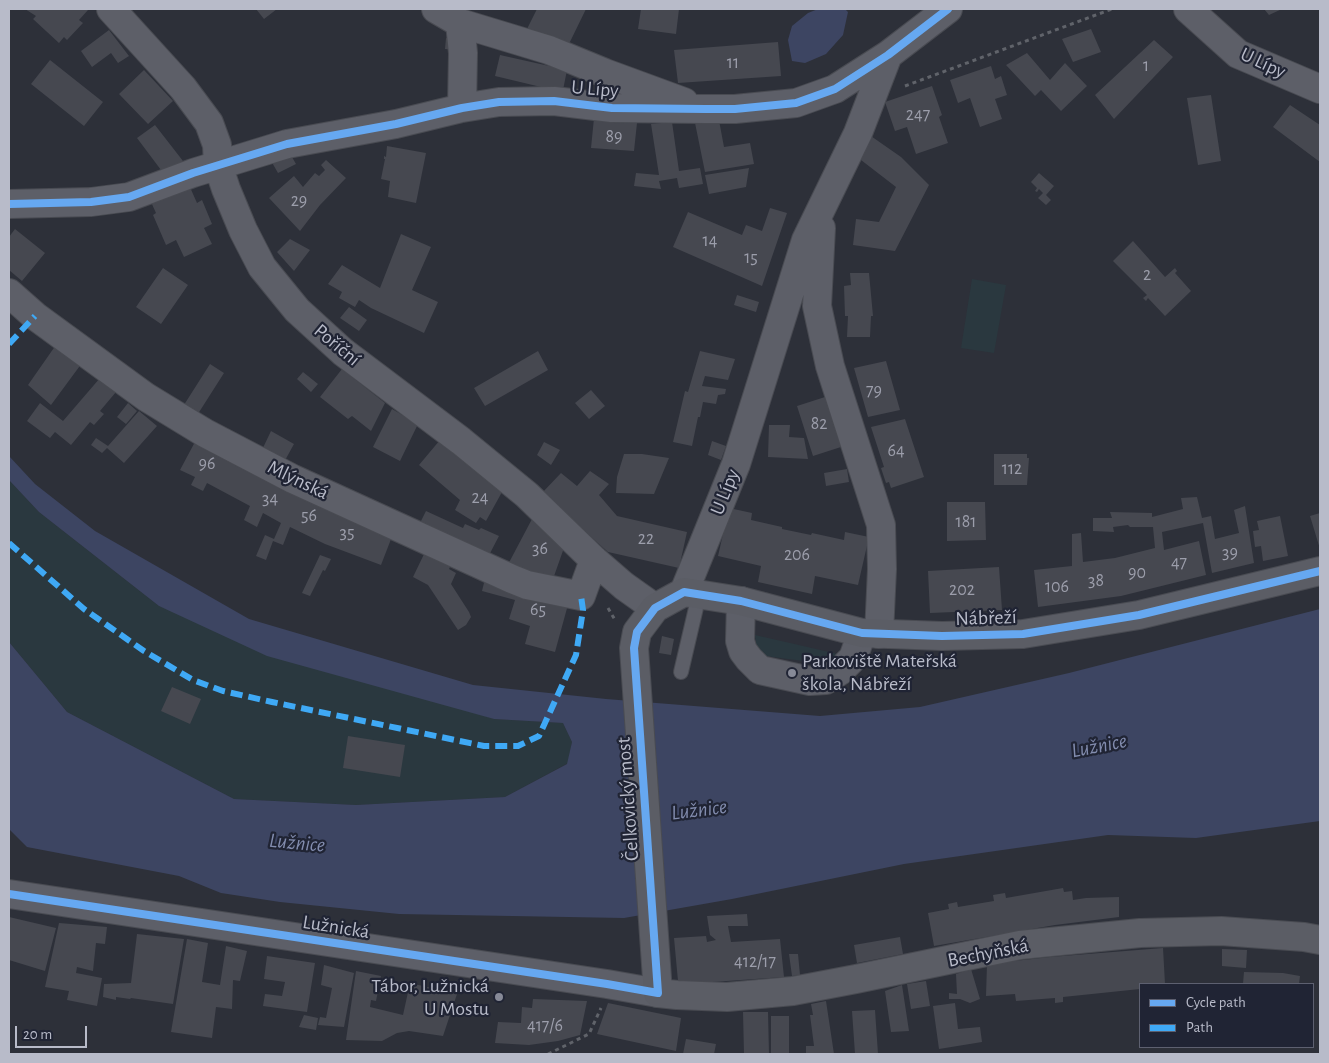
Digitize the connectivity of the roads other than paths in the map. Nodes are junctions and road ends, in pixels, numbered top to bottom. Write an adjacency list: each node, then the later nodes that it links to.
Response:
1 (111, 9): 10 (street, Poříční)
2 (436, 9): 5 (street)
3 (948, 9): 6 (street, U Lípy)
4 (1188, 9): 7 (street, U Lípy)
5 (460, 23): 8 (street); 9 (street)
6 (888, 56): 9 (street, U Lípy); 12 (street, U Lípy)
7 (1320, 89)
8 (462, 108): 9 (street, U Lípy); 10 (street, U Lípy)
9 (705, 110)
10 (218, 164): 11 (street, U Lípy); 14 (street, Poříční)
11 (9, 204)
12 (823, 205): 16 (street, U Lípy); 19 (street)
13 (9, 293): 14 (street, Mlýnská)
14 (594, 560): 18 (street, Poříční)
15 (1320, 571): 19 (street, Nábřeží)
16 (692, 593): 17 (street, Nábřeží); 18 (street); 20 (lane)
17 (741, 601): 19 (street, Nábřeží); 19 (street)
18 (655, 608): 23 (street, Čelkovický most)
19 (870, 634)
20 (681, 672)
21 (9, 894): 23 (street, Lužnická)
22 (1320, 940): 23 (street, Bechyňská)
23 (658, 993)

